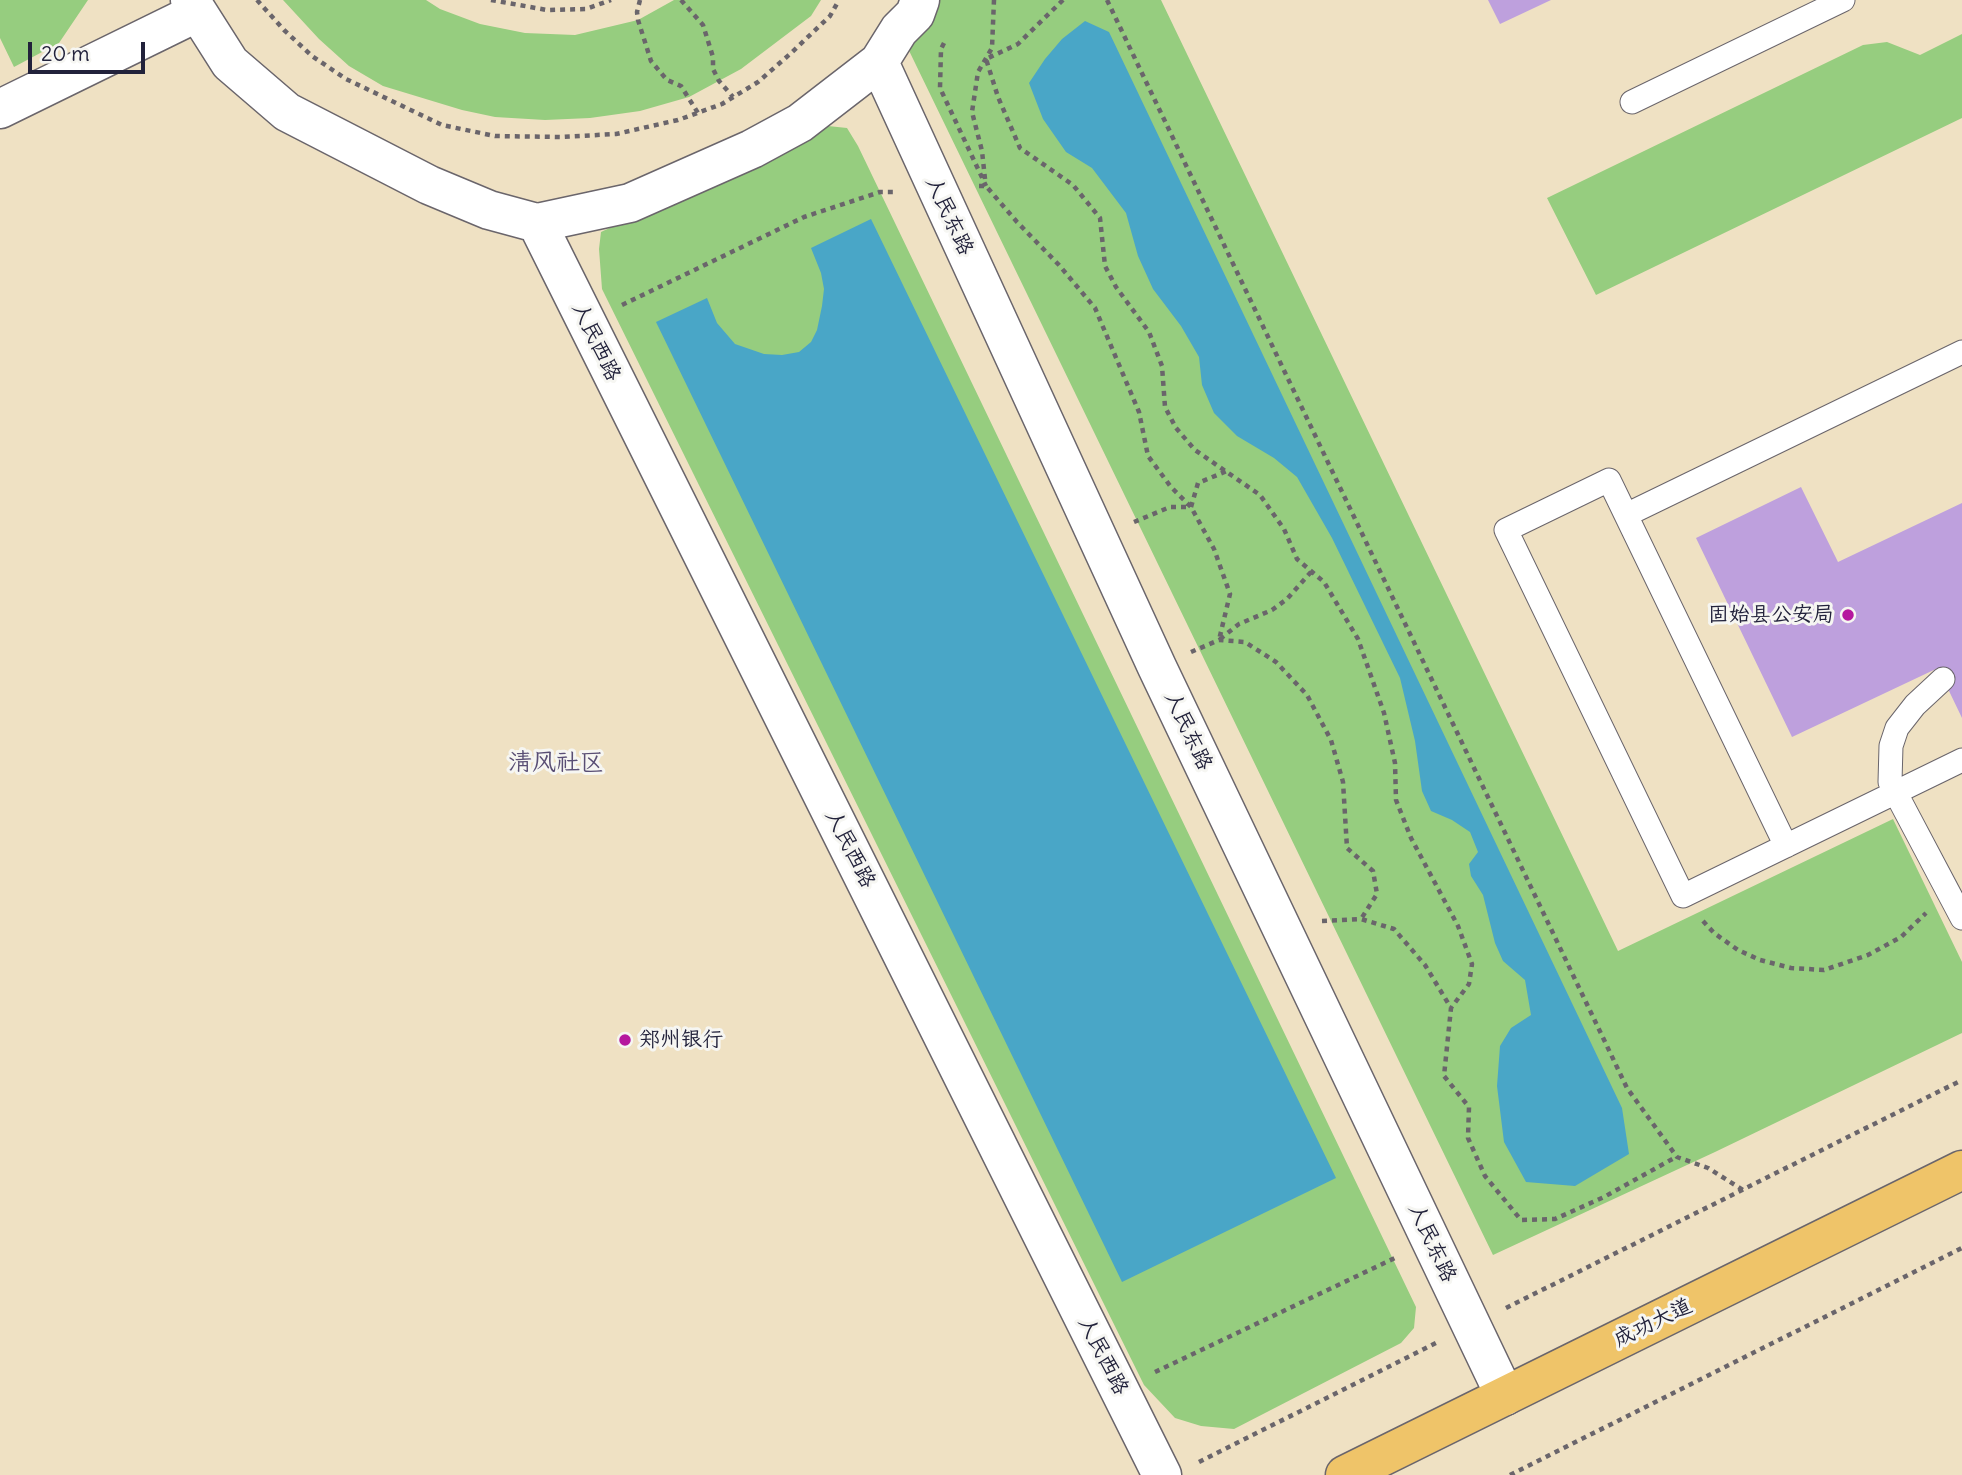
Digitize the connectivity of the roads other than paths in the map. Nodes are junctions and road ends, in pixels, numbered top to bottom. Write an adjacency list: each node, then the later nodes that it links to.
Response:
1 (920, 0): 4 (street)
2 (1843, 0): 5 (lane)
3 (193, 6): 6 (street); 7 (street)
4 (879, 62): 7 (street); 16 (street, 人民东路)
5 (1632, 102)
6 (0, 109)
7 (537, 223): 17 (street, 人民西路)
8 (1962, 352): 9 (lane)
9 (1626, 515): 13 (lane); 13 (lane)
10 (1943, 679): 12 (lane)
11 (1962, 760): 12 (lane)
12 (1896, 792): 13 (lane); 14 (lane)
13 (1786, 846)
14 (1962, 919)
15 (1962, 1170): 16 (main road, 成功大道)
16 (1505, 1396): 18 (main road, 成功大道)
17 (1180, 1469)
18 (1345, 1475)

